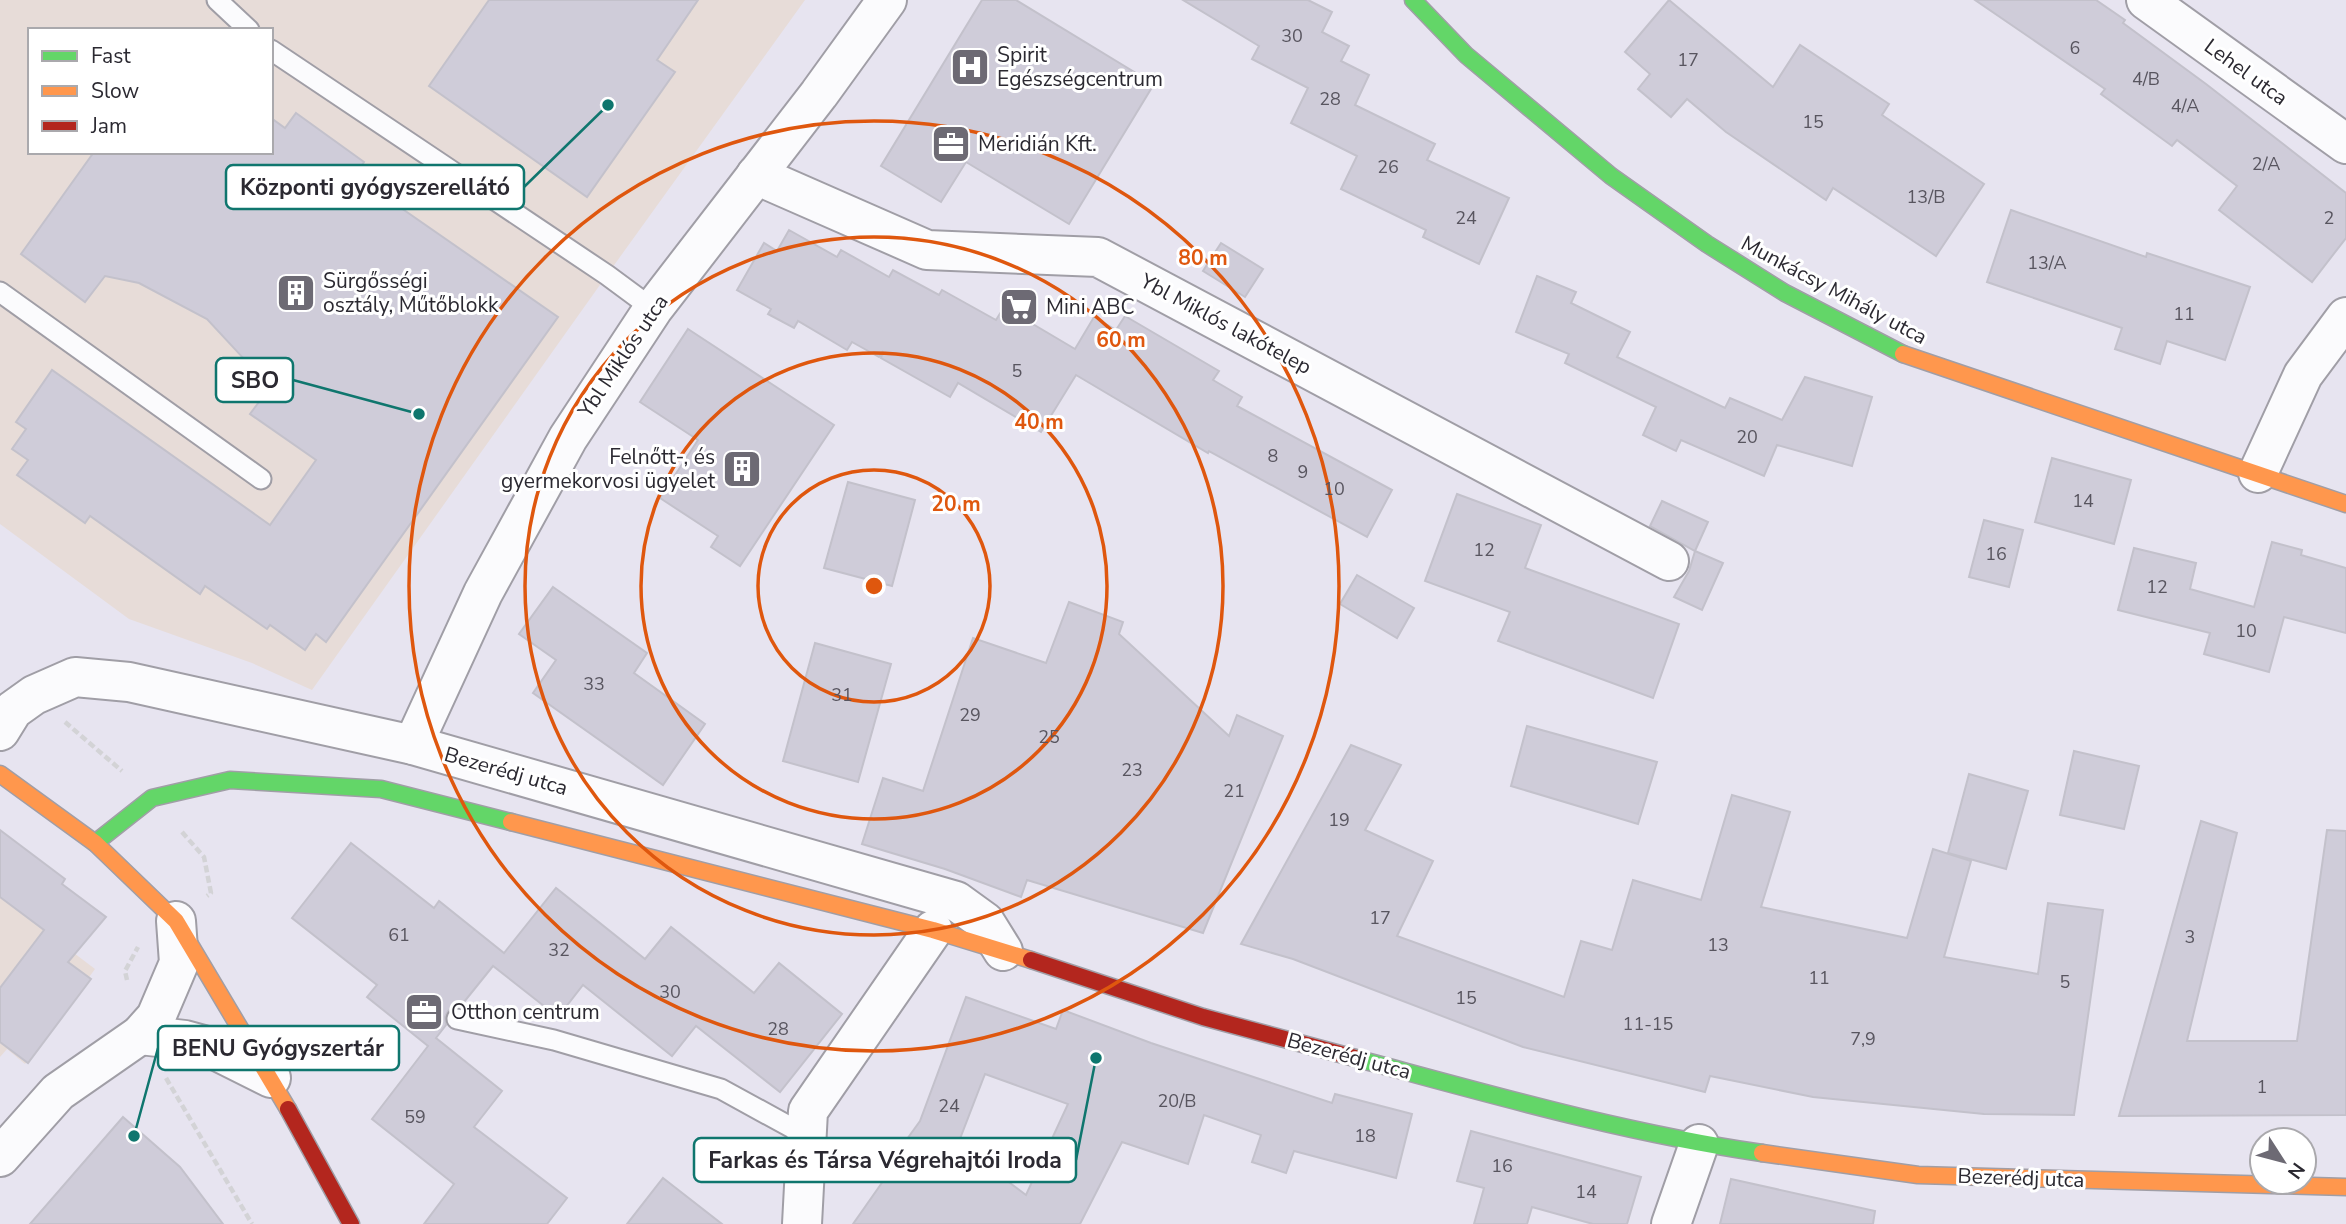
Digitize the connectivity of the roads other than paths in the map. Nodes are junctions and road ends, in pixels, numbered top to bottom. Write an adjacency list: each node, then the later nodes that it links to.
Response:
1 (216, 0): 5 (lane)
2 (887, 0): 8 (street, Ybl Miklós utca)
3 (1413, 0): 12 (street, Munkácsy Mihály utca)
4 (2146, 0): 7 (street, Lehel utca)
5 (247, 28)
6 (273, 51): 10 (lane)
7 (2346, 144)
8 (755, 175): 10 (street, Ybl Miklós utca); 15 (street, Ybl Miklós lakótelep)
9 (0, 292): 13 (lane)
10 (653, 309): 17 (street, Ybl Miklós utca)
11 (2346, 317): 12 (street)
12 (2258, 473): 14 (street, Munkácsy Mihály utca)
13 (261, 479)
14 (2346, 504)
15 (1669, 561)
16 (0, 732): 17 (street, Bezerédj utca)
17 (413, 745): 22 (street, Bezerédj utca)
18 (0, 774): 19 (street)
19 (94, 843): 20 (street); 21 (street, Bezerédj utca)
20 (176, 921): 24 (street); 25 (street)
21 (933, 930): 22 (street, Bezerédj utca); 26 (street)
22 (1003, 951): 27 (street, Bezerédj utca)
23 (457, 1019): 26 (lane)
24 (140, 1035): 25 (street); 28 (street)
25 (271, 1078): 30 (street)
26 (805, 1135): 31 (street)
27 (1699, 1144): 29 (street, Bezerédj utca); 32 (street)
28 (0, 1157)
29 (2346, 1187)
30 (351, 1224)
31 (802, 1224)
32 (1671, 1224)

